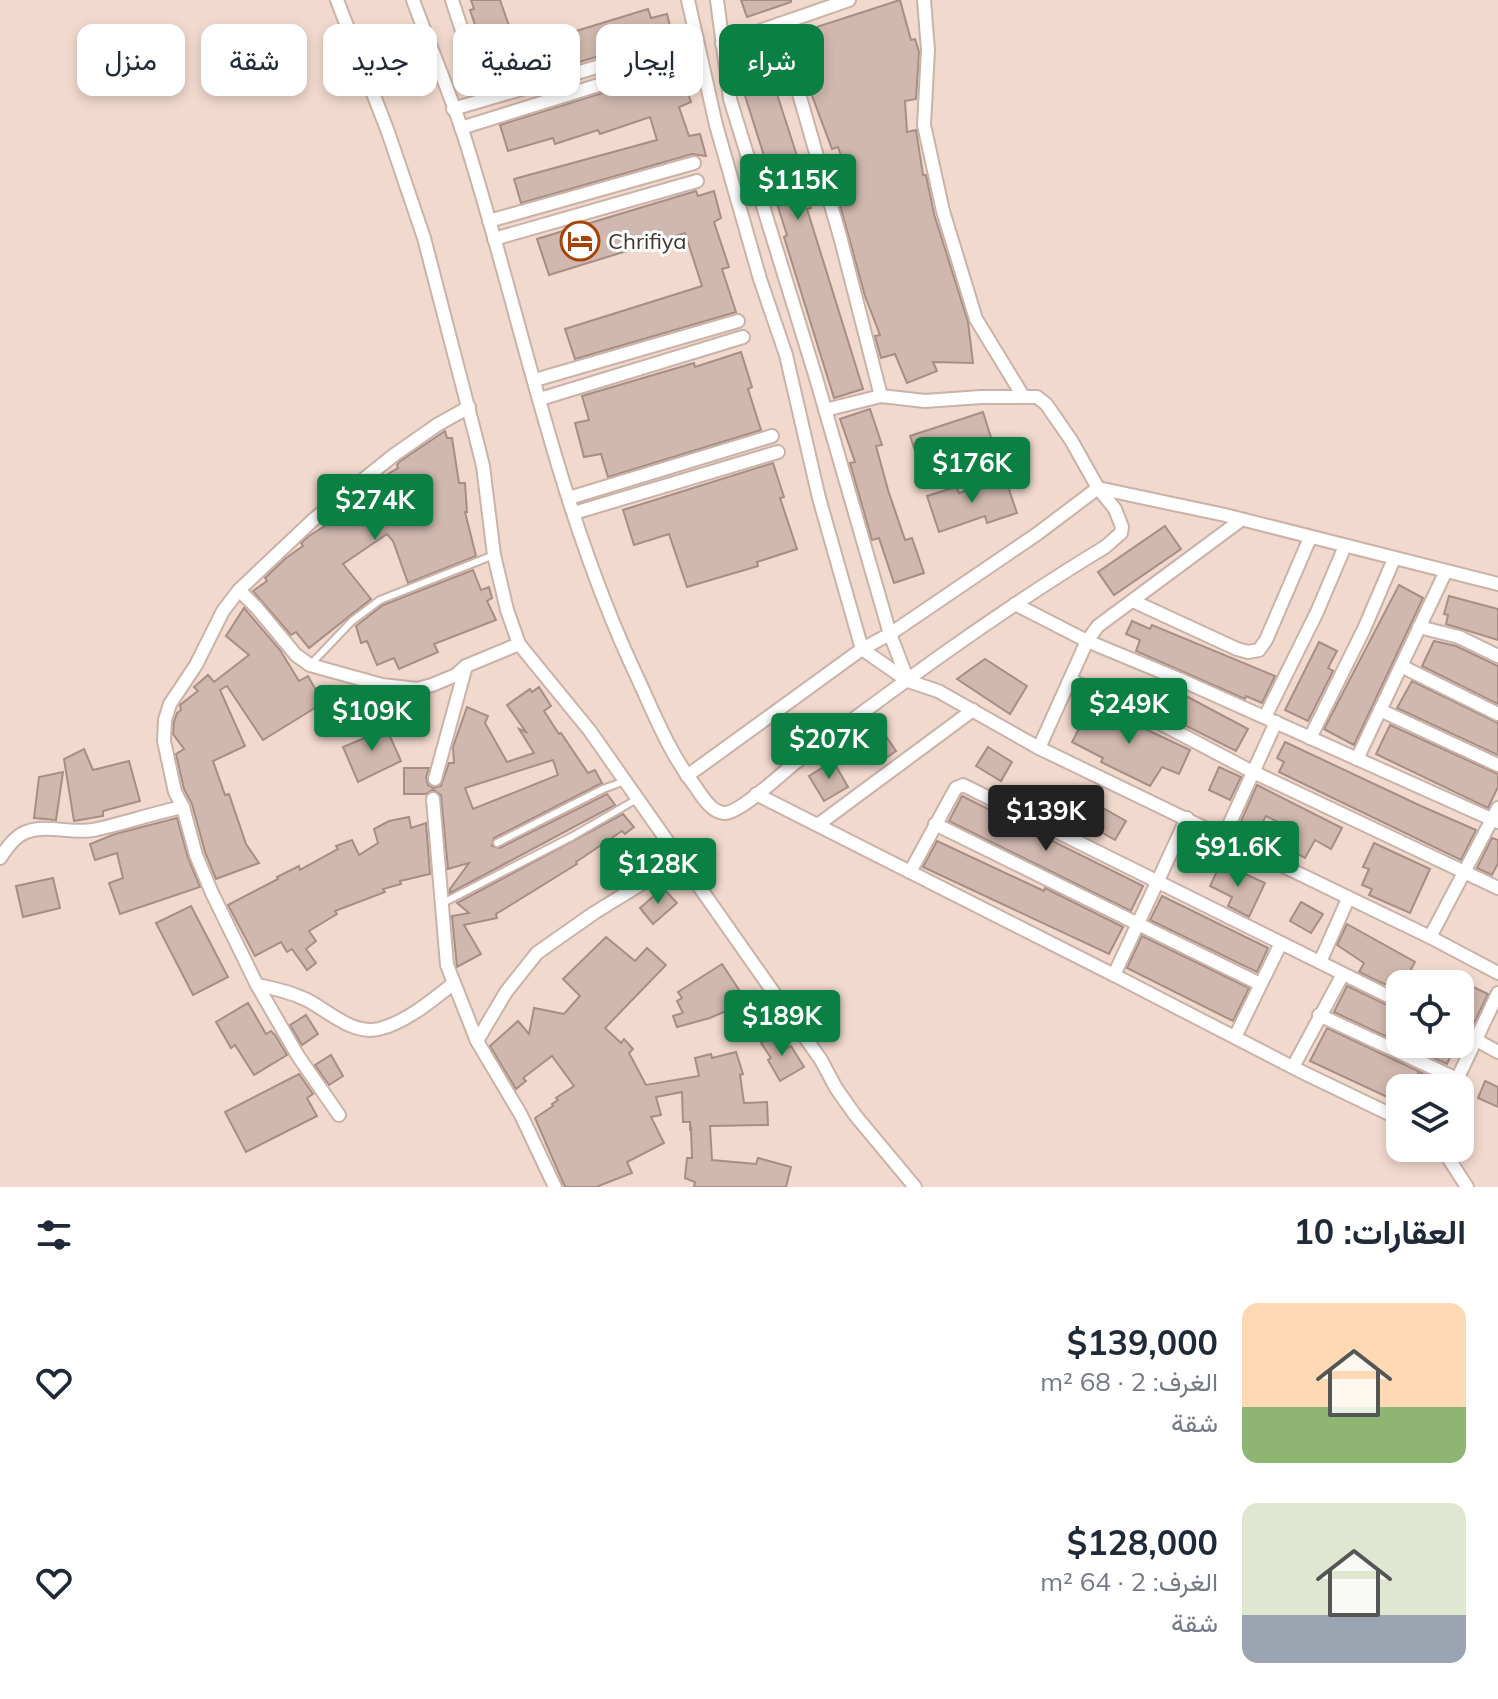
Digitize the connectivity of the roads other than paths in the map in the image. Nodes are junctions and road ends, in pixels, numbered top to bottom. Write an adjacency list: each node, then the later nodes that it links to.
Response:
1 (337, 0): 33 (street)
2 (413, 0): 17 (street)
3 (452, 0): 8 (street)
4 (688, 0): 56 (street)
5 (717, 0): 9 (street)
6 (849, 0): 10 (street)
7 (924, 0): 31 (street)
8 (460, 24)
9 (720, 24)
10 (779, 24)
11 (580, 74): 13 (street)
12 (596, 86): 13 (street)
13 (585, 90): 18 (street)
14 (496, 96): 17 (street)
15 (730, 96): 34 (street)
16 (800, 96): 30 (street)
17 (453, 109): 18 (street)
18 (461, 128): 23 (street)
19 (694, 163): 21 (street)
20 (697, 181): 22 (street)
21 (607, 187): 22 (street); 23 (street)
22 (613, 206): 24 (street)
23 (489, 221): 24 (street)
24 (494, 239): 29 (street)
25 (738, 321): 27 (street)
26 (743, 337): 28 (street)
27 (660, 344): 28 (street); 29 (street)
28 (665, 363): 32 (street)
29 (535, 380): 32 (street)
30 (881, 396): 31 (street); 34 (street)
31 (1023, 396): 39 (street)
32 (540, 399): 40 (street)
33 (469, 407): 45 (street); 49 (street)
34 (825, 410): 53 (street)
35 (772, 436): 37 (street)
36 (778, 452): 38 (street)
37 (683, 464): 38 (street); 40 (street)
38 (688, 481): 41 (street)
39 (1098, 488): 42 (street); 51 (street); 53 (street)
40 (569, 498): 41 (street)
41 (574, 513): 72 (street)
42 (1241, 520): 43 (street); 50 (street)
43 (1310, 538): 44 (street); 50 (street)
44 (1345, 546): 46 (street); 66 (street)
45 (494, 555): 55 (street); 58 (lane)
46 (1394, 559): 47 (street); 67 (street)
47 (1446, 571): 48 (street); 52 (street)
48 (1498, 584)
49 (239, 590): 58 (street); 78 (street)
50 (1133, 601): 54 (street)
51 (1015, 604): 54 (street); 62 (street)
52 (1419, 627): 57 (street); 60 (street)
53 (890, 634): 56 (street); 62 (street)
54 (1087, 641): 61 (street); 66 (street)
55 (519, 644): 59 (street); 74 (street)
56 (862, 649): 62 (street); 72 (street)
57 (1498, 656)
58 (310, 665): 59 (street)
59 (466, 666): 73 (street)
60 (1401, 666): 64 (street); 65 (street)
61 (1070, 680): 68 (street); 71 (street)
62 (908, 681): 63 (street); 75 (street)
63 (973, 710): 68 (street); 81 (street)
64 (1380, 710): 69 (street); 70 (street)
65 (1498, 714)
66 (1270, 720): 67 (street); 71 (street)
67 (1310, 738): 69 (street)
68 (1039, 748): 80 (street)
69 (1357, 759): 79 (street)
70 (1498, 765)
71 (1254, 772): 83 (street); 87 (street)
72 (687, 776): 75 (street)
73 (435, 779)
74 (625, 781): 77 (street); 84 (lane)
75 (756, 794): 81 (street)
76 (433, 799): 92 (street)
77 (638, 799): 86 (street); 92 (lane)
78 (183, 807): 85 (street); 102 (street)
79 (1496, 816): 87 (street)
80 (1187, 818): 83 (street); 89 (street)
81 (819, 824): 88 (street)
82 (935, 824): 88 (street); 89 (street); 93 (street)
83 (1224, 836): 91 (street)
84 (497, 843)
85 (0, 858)
86 (680, 860): 108 (street); 117 (street)
87 (1464, 871): 90 (street); 94 (street)
88 (910, 872): 99 (street)
89 (1157, 882): 93 (street); 95 (street)
90 (1498, 888)
91 (1348, 899): 94 (street); 96 (street)
92 (443, 903): 100 (street)
93 (1138, 924): 99 (street); 101 (street)
94 (1430, 937): 97 (street)
95 (1281, 943): 96 (street); 101 (street)
96 (1320, 962): 98 (street)
97 (1498, 973)
98 (1343, 974): 104 (street); 105 (street)
99 (1114, 975): 106 (street)
100 (454, 983): 102 (street); 108 (street)
101 (1260, 984): 106 (street)
102 (257, 985): 114 (street)
103 (1498, 993): 107 (street)
104 (1386, 995)
105 (1319, 1015): 110 (street); 111 (street)
106 (1235, 1037): 110 (street)
107 (1476, 1039): 109 (street); 112 (street)
108 (477, 1041): 116 (street)
109 (1498, 1052)
110 (1293, 1067): 113 (street)
111 (1437, 1074)
112 (1459, 1074)
113 (1386, 1112)
114 (339, 1115)
115 (1451, 1162): 118 (street)
116 (555, 1187)
117 (915, 1187)
118 (1467, 1187)

